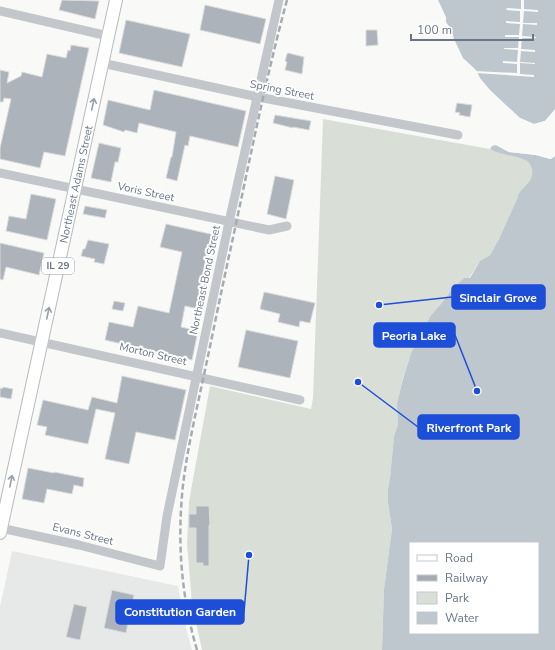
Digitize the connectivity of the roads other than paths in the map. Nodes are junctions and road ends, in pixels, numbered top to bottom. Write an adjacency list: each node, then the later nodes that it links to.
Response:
1 (116, 0): 4 (main road, Northeast Adams Street / IL 29)
2 (279, 0): 6 (street, Northeast Bond Street)
3 (0, 11): 4 (street)
4 (108, 36): 5 (main road, Northeast Adams Street / IL 29)
5 (102, 63): 6 (street, Spring Street); 9 (main road, Northeast Adams Street / IL 29, one-way to 5)
6 (258, 97): 7 (street, Spring Street); 10 (street, Northeast Bond Street)
7 (458, 135)
8 (0, 173): 9 (street, Voris Street)
9 (74, 189): 10 (street, Voris Street); 13 (main road, Northeast Adams Street / IL 29, one-way to 9)
10 (230, 222): 11 (street, Voris Street); 14 (street, Northeast Bond Street)
11 (287, 226)
12 (0, 333): 13 (street, Morton Street)
13 (41, 342): 14 (street, Morton Street); 16 (main road, Northeast Adams Street / IL 29, one-way to 13)
14 (197, 376): 15 (street, Morton Street); 17 (street, Northeast Bond Street)
15 (300, 400)
16 (0, 529): 17 (street, Evans Street)
17 (160, 566)

